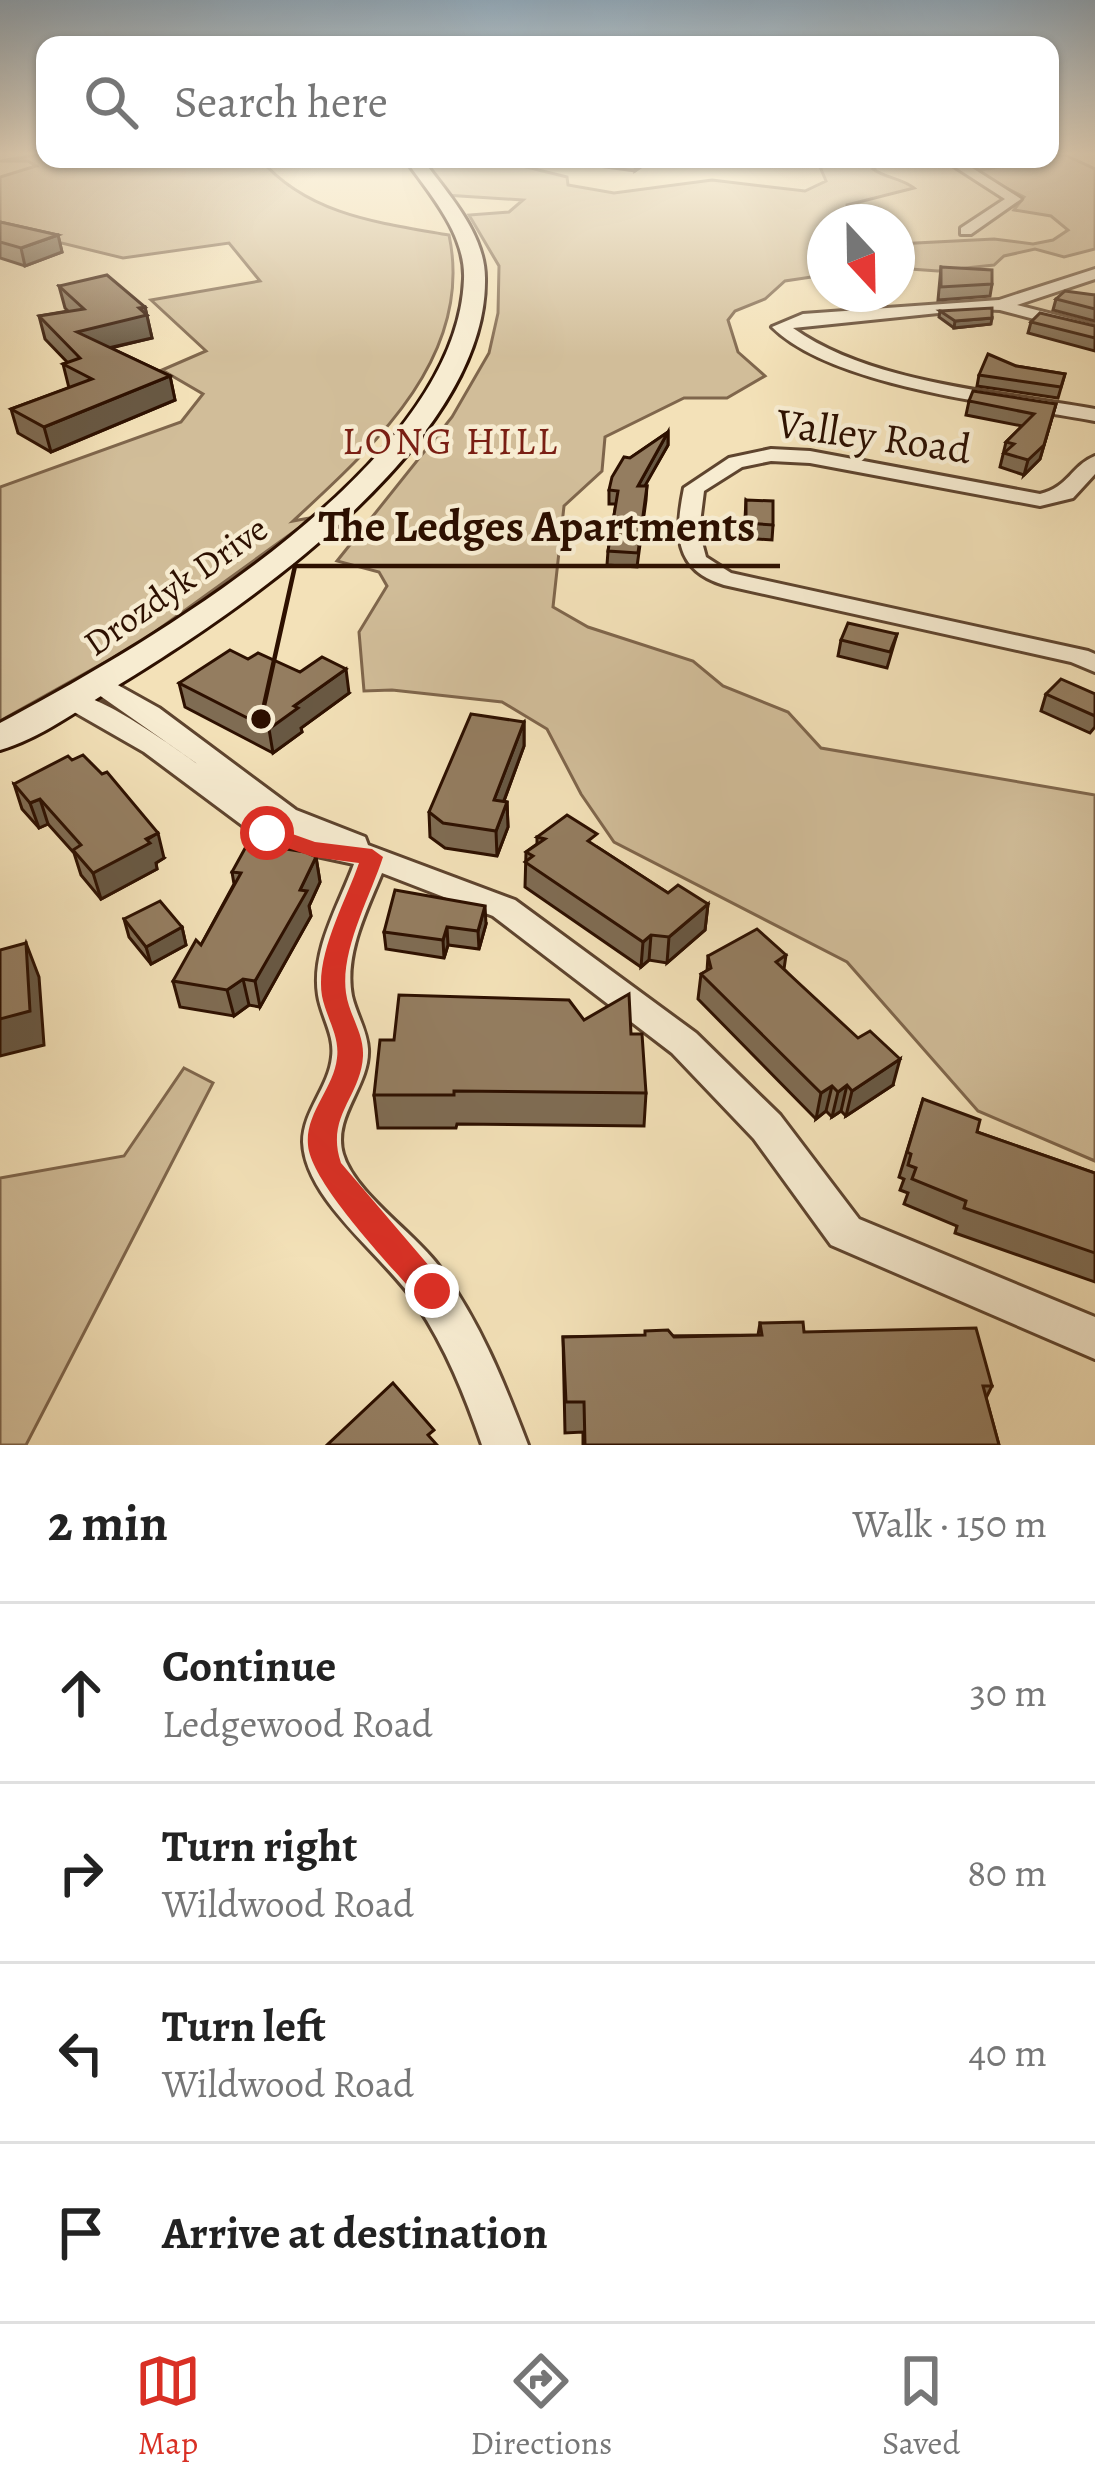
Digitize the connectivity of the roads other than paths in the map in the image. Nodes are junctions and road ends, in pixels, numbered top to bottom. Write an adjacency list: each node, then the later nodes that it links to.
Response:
1 (457, 222): 10 (street, Drozdyk Drive)
2 (979, 222): 3 (street)
3 (966, 231)
4 (1095, 274): 5 (street)
5 (1000, 305): 6 (street); 7 (street)
6 (1095, 330)
7 (1095, 415)
8 (1095, 462): 9 (street, Valley Road)
9 (1095, 664)
10 (98, 682): 11 (street, Drozdyk Drive); 13 (street)
11 (71, 699): 12 (street, Drozdyk Drive); 13 (street)
12 (0, 738)
13 (372, 857): 14 (street); 15 (street)
14 (1095, 1339)
15 (506, 1445)

